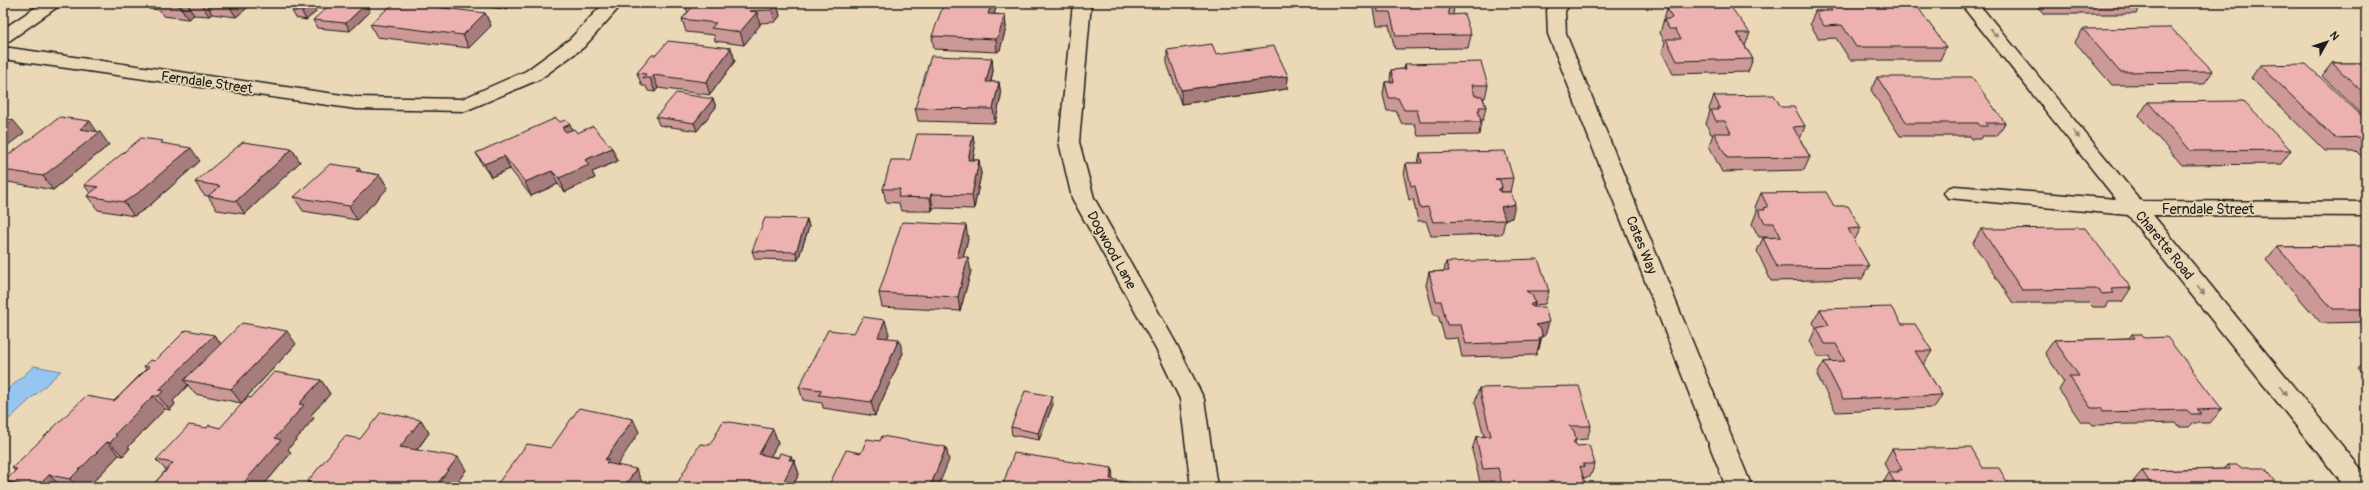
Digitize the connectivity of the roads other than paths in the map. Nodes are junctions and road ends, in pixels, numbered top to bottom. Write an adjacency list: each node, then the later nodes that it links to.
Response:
1 (54, 3): 6 (street)
2 (614, 3): 7 (street, Ferndale Street)
3 (1082, 3): 11 (street, Dogwood Lane)
4 (1562, 3): 12 (street, Cates Way)
5 (1969, 3): 9 (street, Charette Road, one-way to 9)
6 (3, 37)
7 (3, 53)
8 (1955, 193): 9 (street, Ferndale Street)
9 (2136, 208): 10 (street, Ferndale Street); 13 (street, Charette Road, one-way to 13)
10 (2366, 209)
11 (1204, 487)
12 (1739, 487)
13 (2360, 487)

